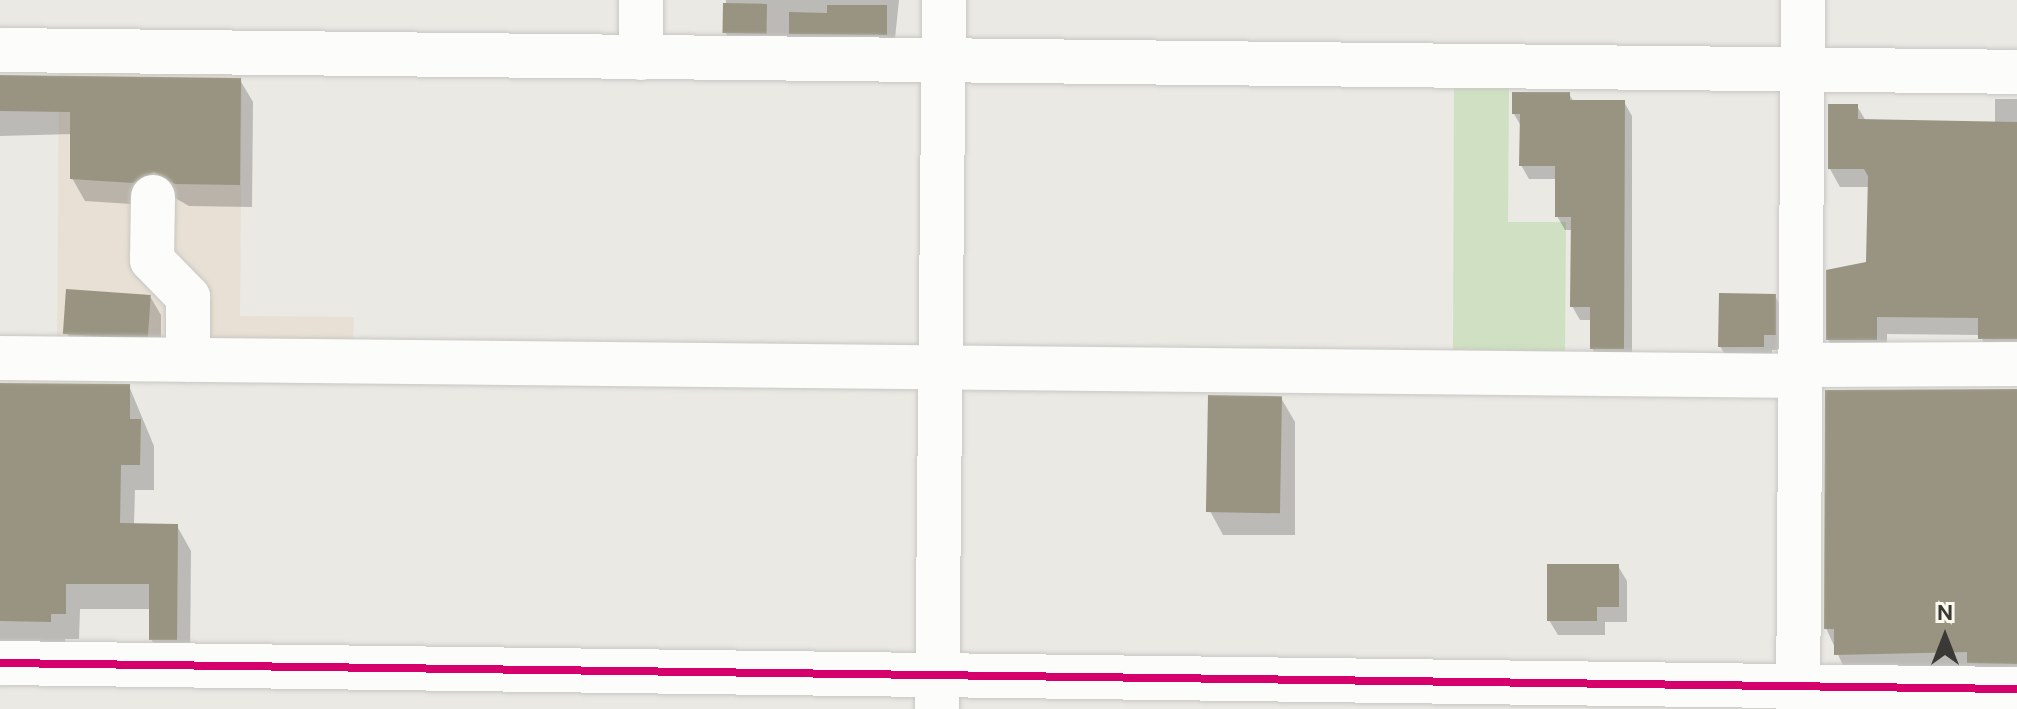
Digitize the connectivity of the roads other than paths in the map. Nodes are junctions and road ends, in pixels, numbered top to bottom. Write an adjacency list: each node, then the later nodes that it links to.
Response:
1 (641, 0): 5 (street)
2 (944, 0): 6 (street)
3 (1803, 0): 7 (street)
4 (0, 50): 5 (street)
5 (641, 58): 6 (street)
6 (943, 61): 7 (street); 13 (street)
7 (1803, 72): 8 (street); 14 (street)
8 (2017, 72)
9 (153, 197): 11 (street)
10 (0, 358): 11 (street)
11 (188, 360): 13 (street)
12 (2017, 364): 14 (street)
13 (940, 368): 14 (street); 17 (street)
14 (1803, 371): 18 (street)
15 (0, 663): 17 (street)
16 (2017, 689): 18 (street)
17 (937, 692): 18 (street)
18 (1798, 697)

